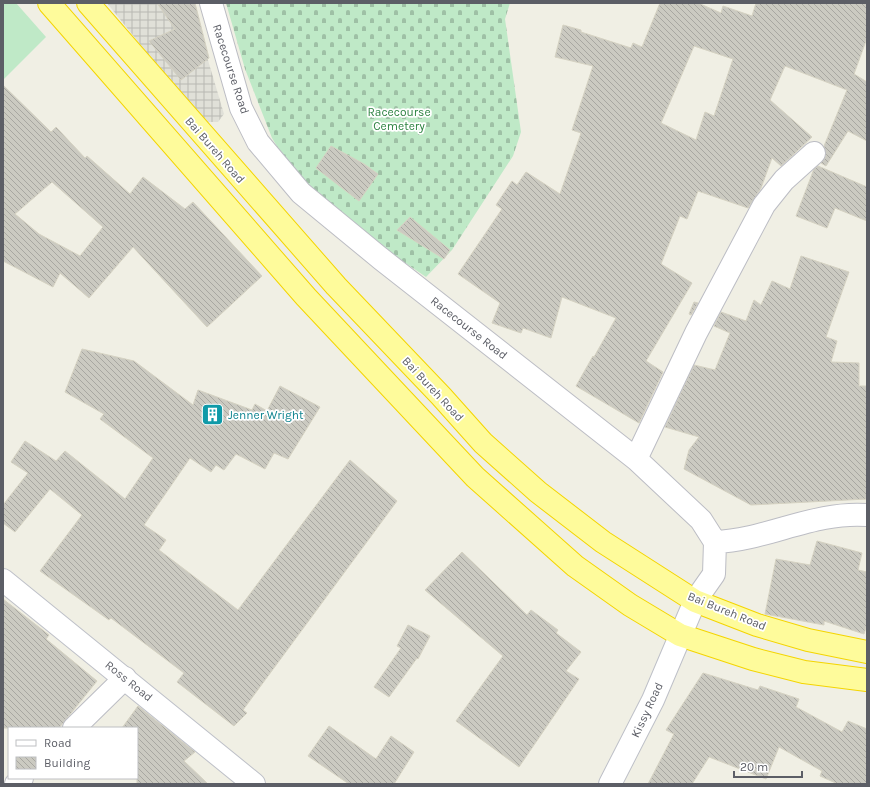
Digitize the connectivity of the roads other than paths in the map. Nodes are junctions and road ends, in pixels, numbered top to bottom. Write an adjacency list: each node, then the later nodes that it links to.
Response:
1 (49, 3): 10 (highway)
2 (88, 3): 9 (highway, Bai Bureh Road)
3 (211, 3): 5 (street, Racecourse Road)
4 (814, 153): 5 (street)
5 (636, 459): 7 (street, Racecourse Road)
6 (867, 516): 7 (street)
7 (715, 542): 9 (street)
8 (3, 580): 12 (street, Ross Road)
9 (696, 601): 10 (street); 11 (highway, Bai Bureh Road)
10 (680, 634): 13 (highway); 16 (street, Kissy Road)
11 (867, 652)
12 (125, 678): 14 (street); 15 (street, Ross Road)
13 (867, 680)
14 (75, 727)
15 (254, 784)
16 (610, 784)

